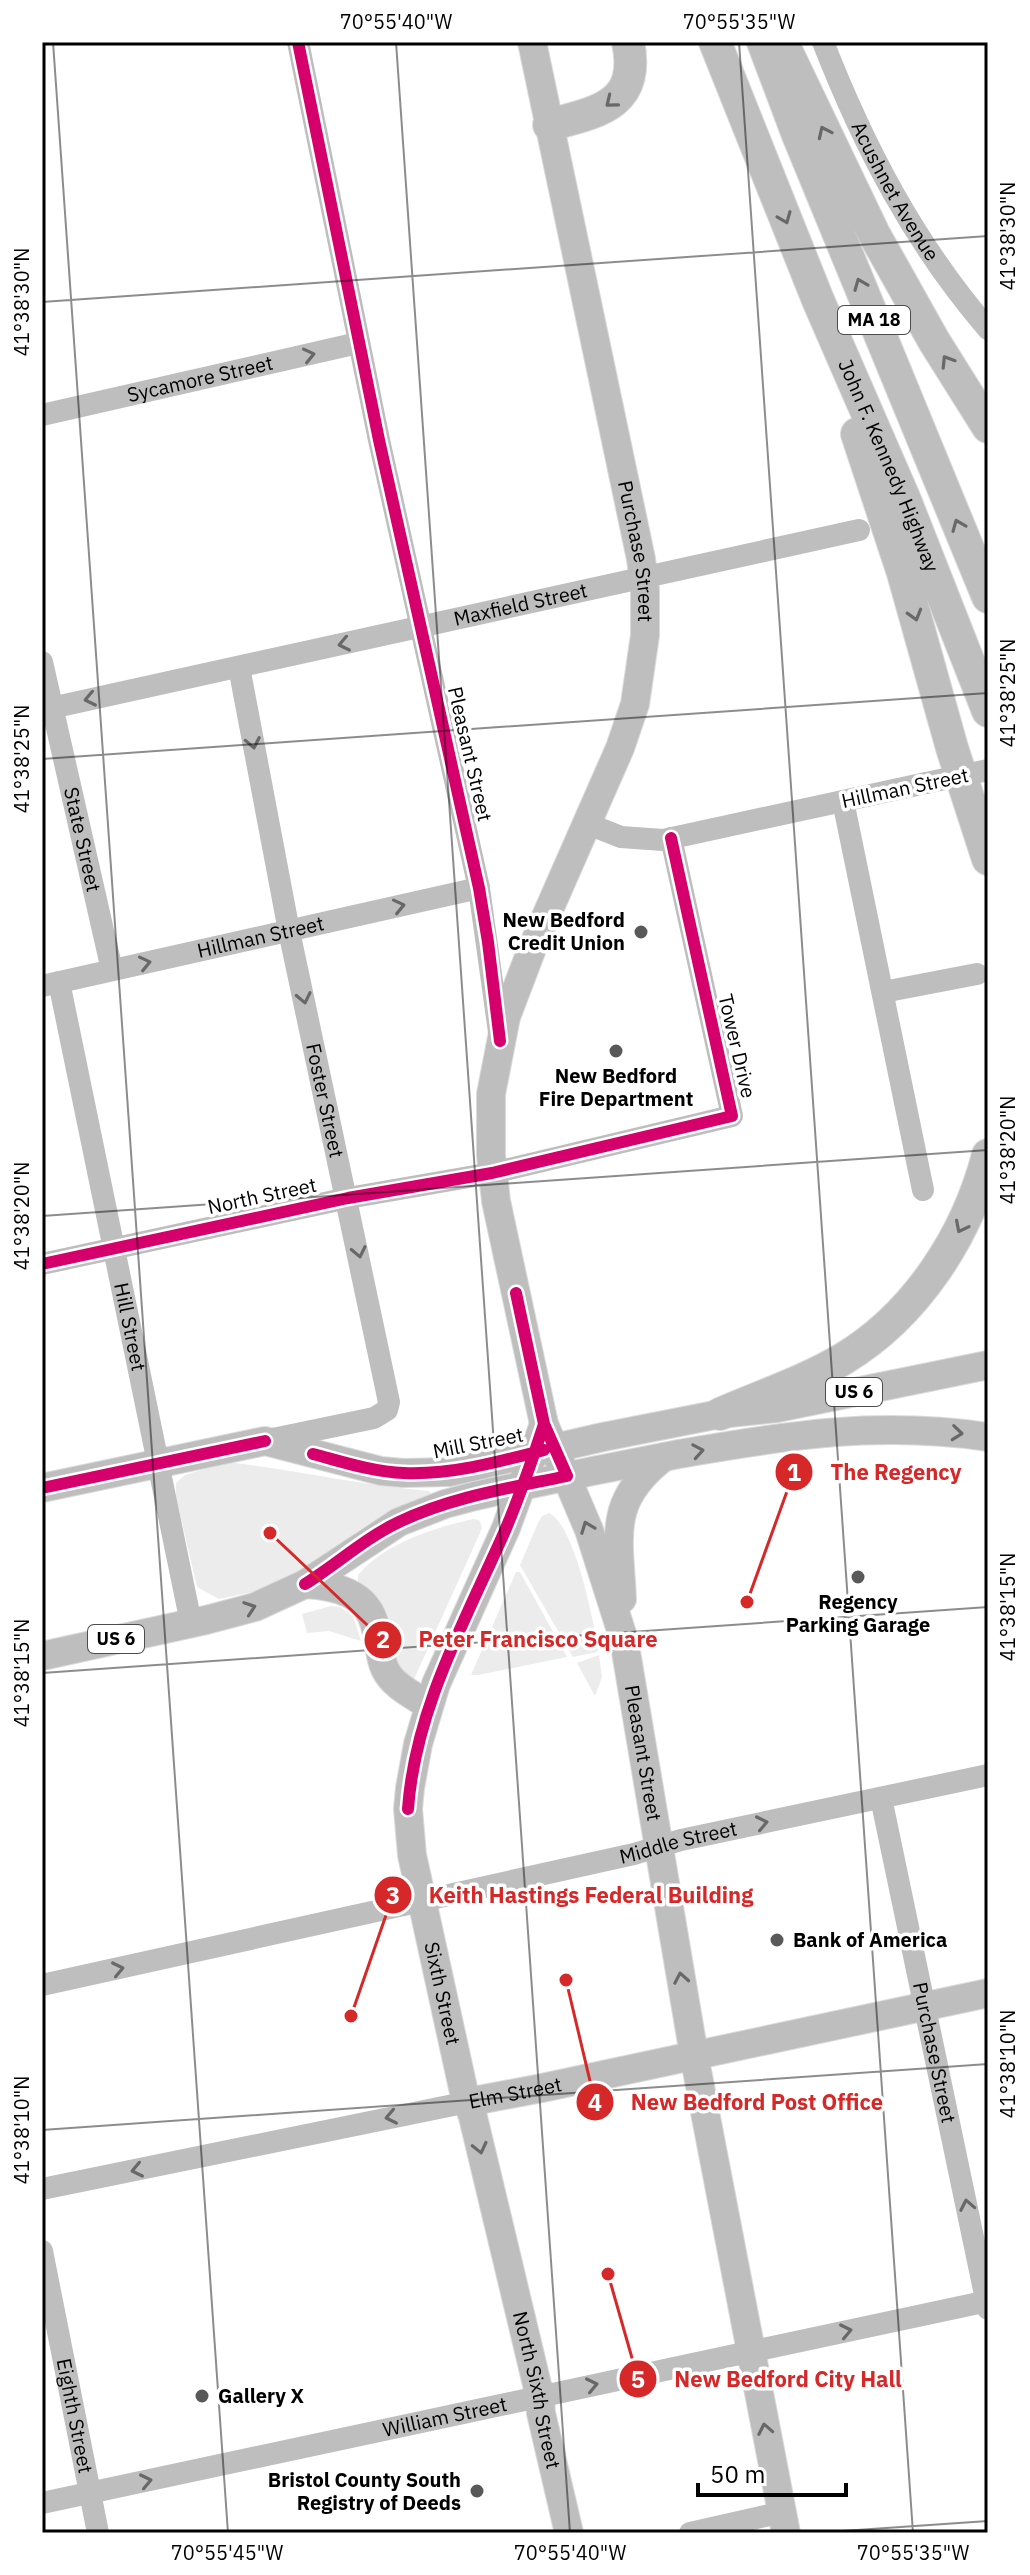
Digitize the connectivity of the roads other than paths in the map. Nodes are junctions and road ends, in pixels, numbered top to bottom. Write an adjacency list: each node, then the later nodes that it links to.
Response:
1 (298, 42): 11 (street, Pleasant Street)
2 (532, 42): 8 (main road, Purchase Street)
3 (628, 42): 8 (highway, one-way to 8)
4 (715, 42): 9 (highway, John F. Kennedy Highway / MA 18, one-way to 9)
5 (763, 42): 16 (highway, John F. Kennedy Highway / MA 18, one-way to 5)
6 (781, 42): 13 (highway, one-way to 6)
7 (823, 42): 10 (street, Acushnet Avenue)
8 (549, 125): 15 (main road, Purchase Street)
9 (818, 300): 21 (highway, John F. Kennedy Highway / MA 18); 26 (highway, one-way to 26)
10 (988, 329)
11 (358, 343): 12 (street, Sycamore Street, one-way to 11); 17 (street, Pleasant Street)
12 (42, 415)
13 (988, 427)
14 (859, 530): 15 (street, Maxfield Street)
15 (644, 577): 17 (street, Maxfield Street); 24 (main road, Purchase Street)
16 (988, 597)
17 (420, 627): 19 (street, Maxfield Street, one-way to 19); 27 (street, Pleasant Street)
18 (42, 662): 20 (street, State Street)
19 (239, 667): 20 (street, Maxfield Street, one-way to 20); 28 (street, Foster Street, one-way to 28)
20 (47, 709): 29 (street, State Street)
21 (988, 711)
22 (988, 770): 23 (street, Hillman Street, bridge)
23 (843, 801): 25 (street, Hillman Street); 32 (street)
24 (588, 824): 25 (street, Hillman Street); 33 (main road, Purchase Street)
25 (671, 838): 35 (street, Tower Drive)
26 (988, 859)
27 (479, 888): 28 (street, Hillman Street, one-way to 27); 33 (street, Pleasant Street)
28 (289, 931): 29 (street, Hillman Street, one-way to 28); 37 (street, Foster Street, one-way to 37)
29 (112, 970): 31 (street, Hillman Street)
30 (977, 974): 32 (street)
31 (50, 984): 38 (street, Hill Street)
32 (883, 992): 36 (street)
33 (500, 1041): 35 (main road, Pleasant Street)
34 (988, 1155): 41 (highway, one-way to 41)
35 (492, 1173): 37 (street, North Street); 44 (main road, Pleasant Street)
36 (923, 1190)
37 (348, 1198): 38 (street, North Street); 43 (street, Foster Street, one-way to 43)
38 (114, 1248): 39 (street, North Street); 46 (street, Hill Street)
39 (42, 1264)
40 (988, 1365): 41 (main road, US 6)
41 (720, 1414): 44 (main road, US 6)
42 (988, 1437): 45 (main road, US 6, one-way to 42)
43 (265, 1441): 44 (main road, Mill Street / US 6); 46 (main road, Mill Street / US 6)
44 (545, 1441): 47 (main road, Pleasant Street); 48 (main road, Sixth Street)
45 (664, 1457): 47 (main road, US 6); 52 (main road)
46 (158, 1463): 49 (main road, Mill Street / US 6); 51 (street, Hill Street)
47 (567, 1476): 48 (main road, US 6); 52 (main road, Pleasant Street, one-way to 47)
48 (522, 1485): 50 (main road, US 6); 54 (main road, Sixth Street)
49 (42, 1488)
50 (305, 1584): 51 (main road, US 6, one-way to 50); 54 (main road)
51 (191, 1623): 53 (main road, US 6)
52 (624, 1640): 57 (main road, Pleasant Street)
53 (42, 1656)
54 (428, 1705): 58 (main road, Sixth Street)
55 (988, 1775): 56 (street, Middle Street)
56 (881, 1798): 57 (street, Middle Street, one-way to 56); 61 (street, Purchase Street)
57 (659, 1849): 58 (street, Middle Street); 62 (main road, Pleasant Street, one-way to 57)
58 (421, 1902): 59 (street, Middle Street, one-way to 58); 63 (main road, Sixth Street)
59 (42, 1985)
60 (988, 1993): 61 (main road, Elm Street)
61 (926, 2006): 62 (main road, Elm Street); 67 (street, Purchase Street, one-way to 61)
62 (694, 2055): 63 (main road, Elm Street); 68 (main road, Pleasant Street)
63 (468, 2102): 64 (street, Elm Street, one-way to 64); 65 (main road, Sixth Street, one-way to 65)
64 (42, 2189)
65 (504, 2249): 69 (main road, North Sixth Street)
66 (42, 2251): 70 (street, Eighth Street)
67 (987, 2304): 68 (street, William Street, one-way to 67)
68 (750, 2352): 69 (street, William Street, one-way to 68); 72 (main road, Pleasant Street, one-way to 68)
69 (540, 2397): 70 (street, William Street, one-way to 69); 74 (main road, North Sixth Street)
70 (90, 2493): 71 (street, William Street); 73 (street, Eighth Street)
71 (42, 2503)
72 (784, 2523): 75 (street)
73 (98, 2533)
74 (569, 2533)
75 (690, 2533)

